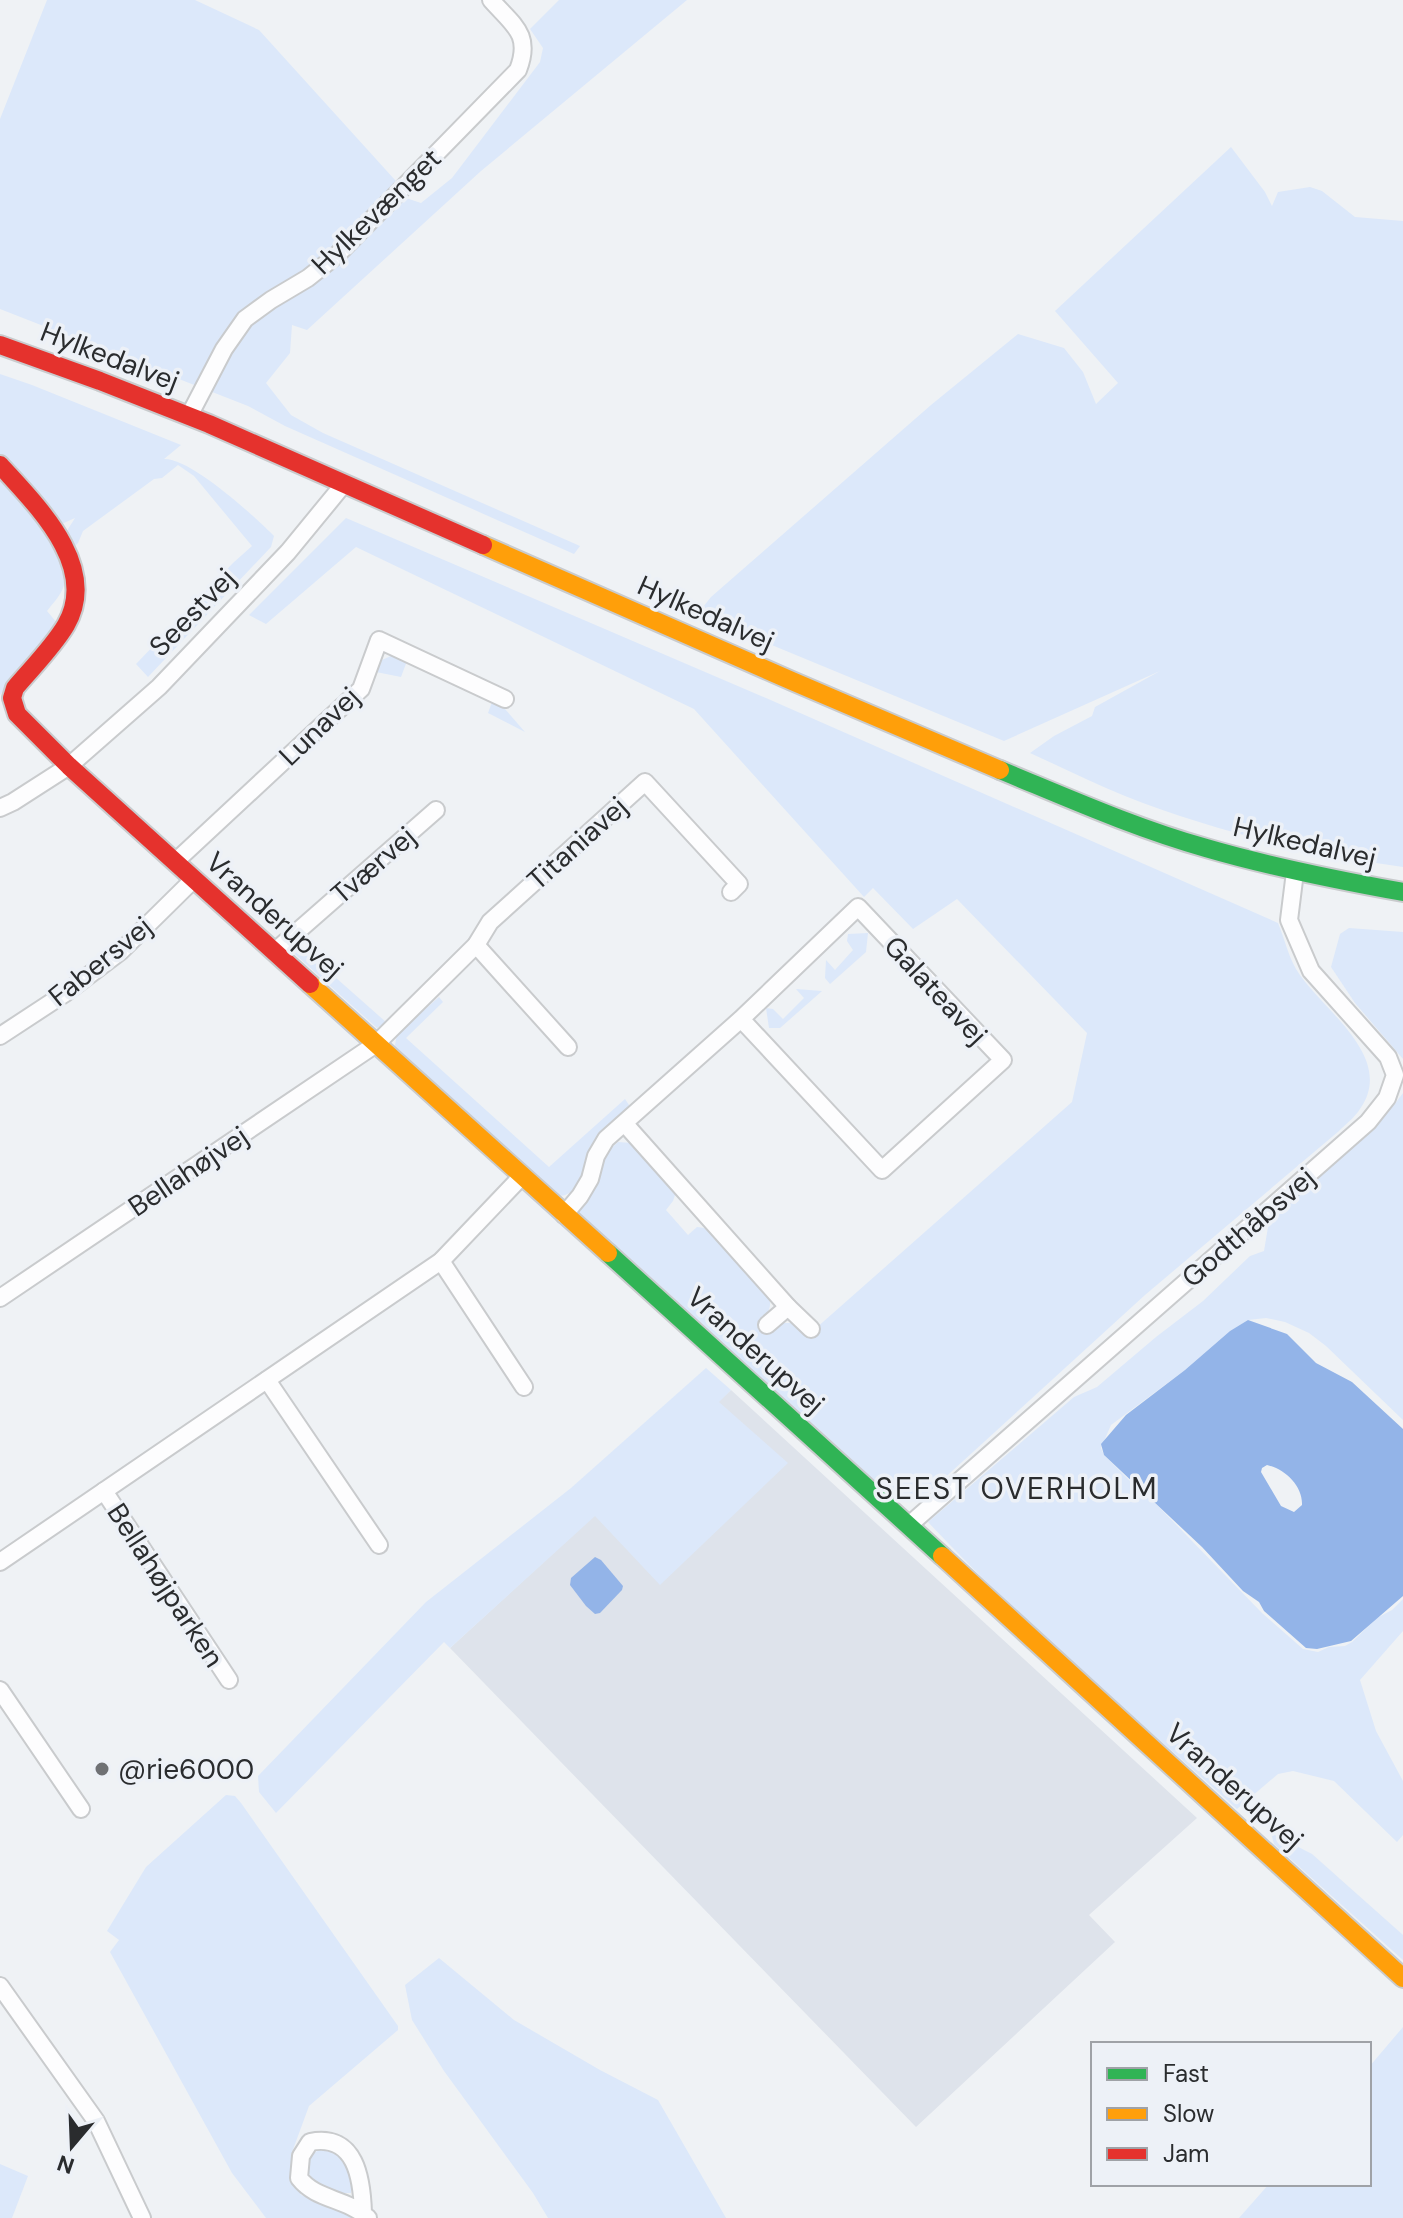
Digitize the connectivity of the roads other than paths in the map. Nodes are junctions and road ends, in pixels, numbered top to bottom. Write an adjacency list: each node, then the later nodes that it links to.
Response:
1 (491, 0): 3 (street, Hylkevænget)
2 (0, 345): 3 (street, Hylkedalvej)
3 (189, 416): 5 (street, Hylkedalvej)
4 (0, 465): 7 (street)
5 (343, 485): 7 (street, Seestvej); 11 (street, Hylkedalvej)
6 (505, 699): 10 (street, Lunavej)
7 (69, 766): 8 (street, Seestvej); 10 (street, Vranderupvej)
8 (0, 808)
9 (436, 810): 16 (street, Tværvej)
10 (175, 862): 12 (street, Vranderupvej)
11 (1295, 872): 14 (street, Hylkedalvej); 32 (street, Godthåbsvej)
12 (194, 879): 16 (street, Vranderupvej); 18 (street, Fabersvej)
13 (731, 892): 15 (street, Titaniavej)
14 (1403, 892)
15 (476, 945): 19 (street, Titaniavej); 20 (street)
16 (274, 952): 19 (street, Vranderupvej)
17 (741, 1019): 17 (street, Galateavej); 21 (street, Galateavej)
18 (0, 1036)
19 (376, 1044): 22 (street, Vranderupvej); 25 (street, Bellahøjvej)
20 (568, 1047)
21 (625, 1124): 23 (street, Galateavej); 26 (street)
22 (522, 1176): 23 (street, Vranderupvej); 24 (street, Bellahøjparken)
23 (564, 1215): 32 (street, Vranderupvej)
24 (441, 1261): 29 (street, Bellahøjparken); 30 (street)
25 (0, 1298)
26 (788, 1307): 27 (street); 28 (street)
27 (767, 1325)
28 (811, 1329)
29 (267, 1380): 31 (street, Bellahøjparken); 33 (street)
30 (524, 1387)
31 (104, 1491): 34 (street, Bellahøjparken); 35 (street, Bellahøjparken)
32 (908, 1526): 38 (street, Vranderupvej)
33 (379, 1545)
34 (0, 1562)
35 (229, 1680)
36 (0, 1690): 37 (street)
37 (81, 1809)
38 (1403, 1978)
39 (0, 1986): 41 (street)
40 (366, 2216): 40 (street)
41 (142, 2218)

